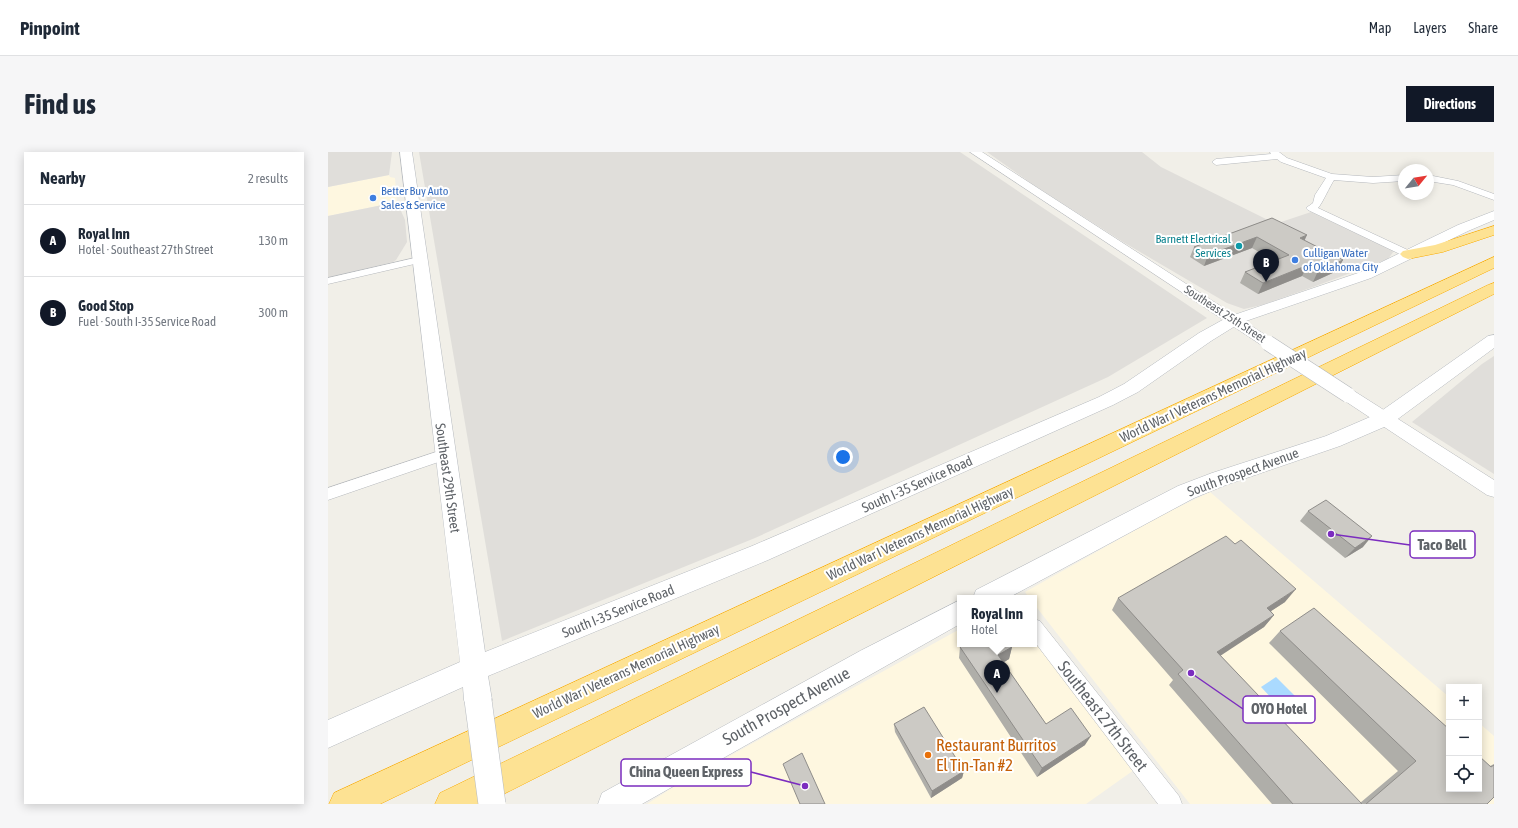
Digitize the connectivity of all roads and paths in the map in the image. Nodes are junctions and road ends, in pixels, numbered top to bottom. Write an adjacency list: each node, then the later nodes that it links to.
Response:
1 (406, 152): 12 (main road, Southeast 29th Street)
2 (975, 152): 16 (street, Southeast 25th Street)
3 (1276, 154): 4 (street); 5 (street)
4 (1216, 162)
5 (1331, 177): 6 (street); 11 (street)
6 (1398, 178)
7 (1434, 178): 8 (street)
8 (1494, 197)
9 (1494, 214): 11 (main road, South I-35 Service Road)
10 (1494, 230): 11 (highway)
11 (1408, 254): 16 (main road, South I-35 Service Road)
12 (419, 260): 14 (street); 19 (main road, Southeast 29th Street)
13 (1494, 262): 27 (highway, World War I Veterans Memorial Highway)
14 (328, 281)
15 (1494, 288): 28 (highway, World War I Veterans Memorial Highway)
16 (1234, 320): 18 (street, Southeast 25th Street, bridge); 25 (main road, South I-35 Service Road)
17 (1494, 340): 18 (main road, South Prospect Avenue)
18 (1384, 419): 20 (street, Southeast 25th Street); 22 (main road, South Prospect Avenue)
19 (445, 454): 21 (street); 25 (main road, Southeast 29th Street)
20 (1494, 490)
21 (328, 494)
22 (1000, 595)
23 (957, 614): 30 (main road, South Prospect Avenue)
24 (1037, 631): 31 (street, Southeast 27th Street)
25 (474, 670): 26 (main road, South I-35 Service Road); 29 (main road, Southeast 29th Street, bridge)
26 (328, 734)
27 (345, 804)
28 (451, 804)
29 (492, 804)
30 (613, 804)
31 (1171, 804)

